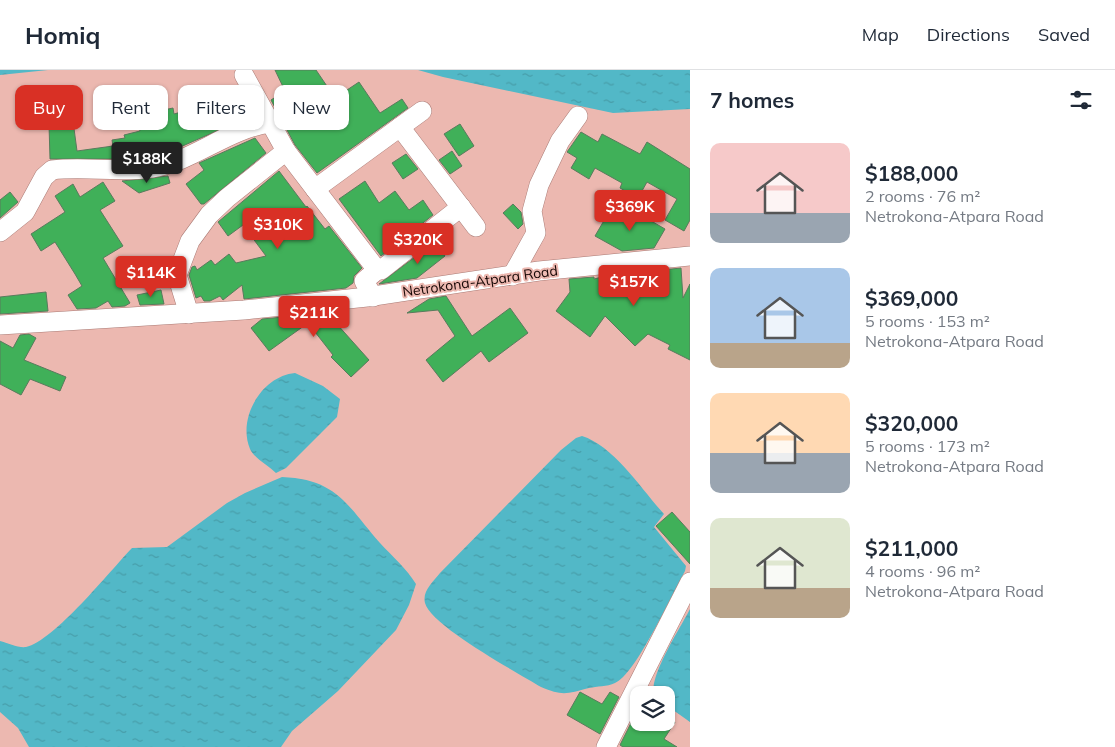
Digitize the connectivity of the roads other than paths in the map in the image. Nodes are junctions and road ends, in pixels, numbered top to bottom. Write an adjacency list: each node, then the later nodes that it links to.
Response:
1 (244, 75): 4 (street)
2 (422, 111): 5 (street)
3 (578, 116): 13 (street)
4 (270, 123): 6 (street); 10 (street)
5 (400, 127): 7 (street); 8 (street)
6 (286, 151): 7 (street); 15 (street)
7 (315, 189): 12 (street)
8 (461, 207): 9 (street); 12 (street)
9 (476, 227)
10 (0, 232)
11 (690, 256): 13 (street, Netrokona-Atpara Road)
12 (377, 270): 14 (street)
13 (512, 276): 14 (street, Netrokona-Atpara Road)
14 (373, 297): 15 (street, Netrokona-Atpara Road)
15 (189, 314): 16 (street, Netrokona-Atpara Road)
16 (0, 325)
17 (690, 582): 18 (street)
18 (606, 747)

